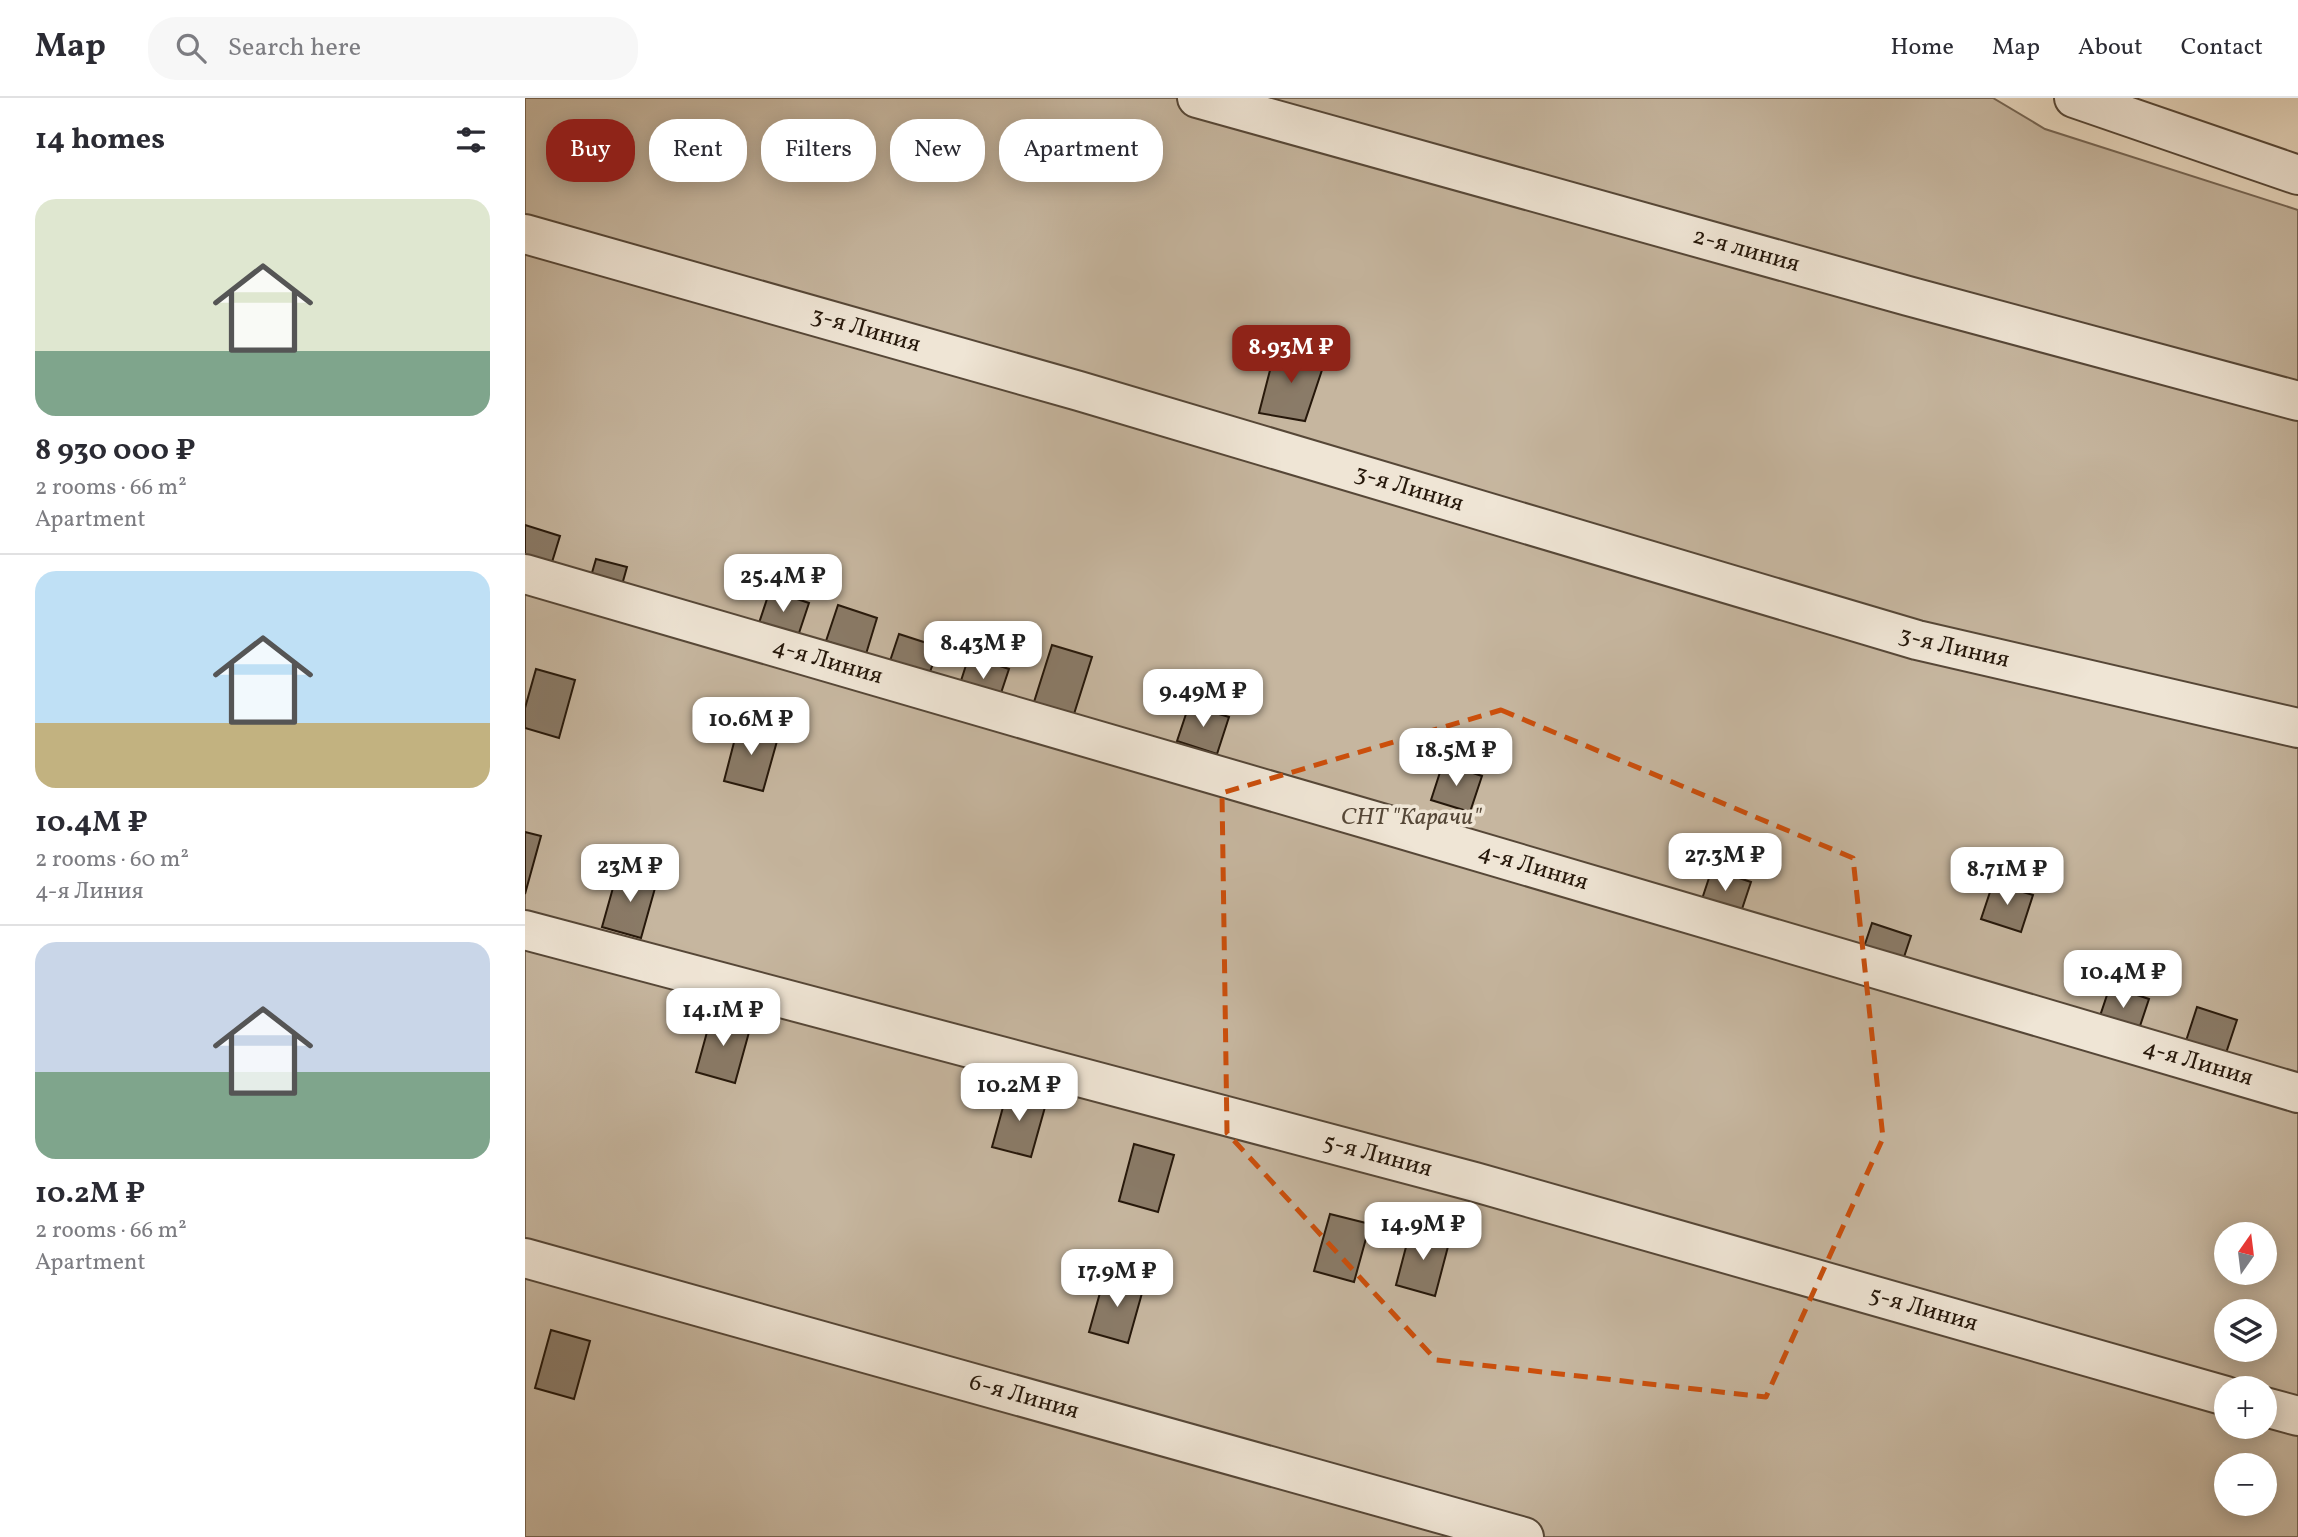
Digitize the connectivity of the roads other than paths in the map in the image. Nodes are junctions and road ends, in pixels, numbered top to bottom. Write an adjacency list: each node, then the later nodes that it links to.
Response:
1 (1197, 98): 5 (street, 2-я линия)
2 (2074, 98): 3 (street)
3 (2298, 175)
4 (525, 234): 7 (street, 3-я Линия)
5 (2298, 401)
6 (525, 574): 9 (street, 4-я Линия)
7 (2298, 728)
8 (525, 930): 11 (street, 5-я Линия)
9 (2298, 1093)
10 (525, 1258): 14 (street, 6-я Линия)
11 (2214, 1393)
12 (2277, 1410): 13 (street)
13 (2298, 1416)
14 (1524, 1537)

